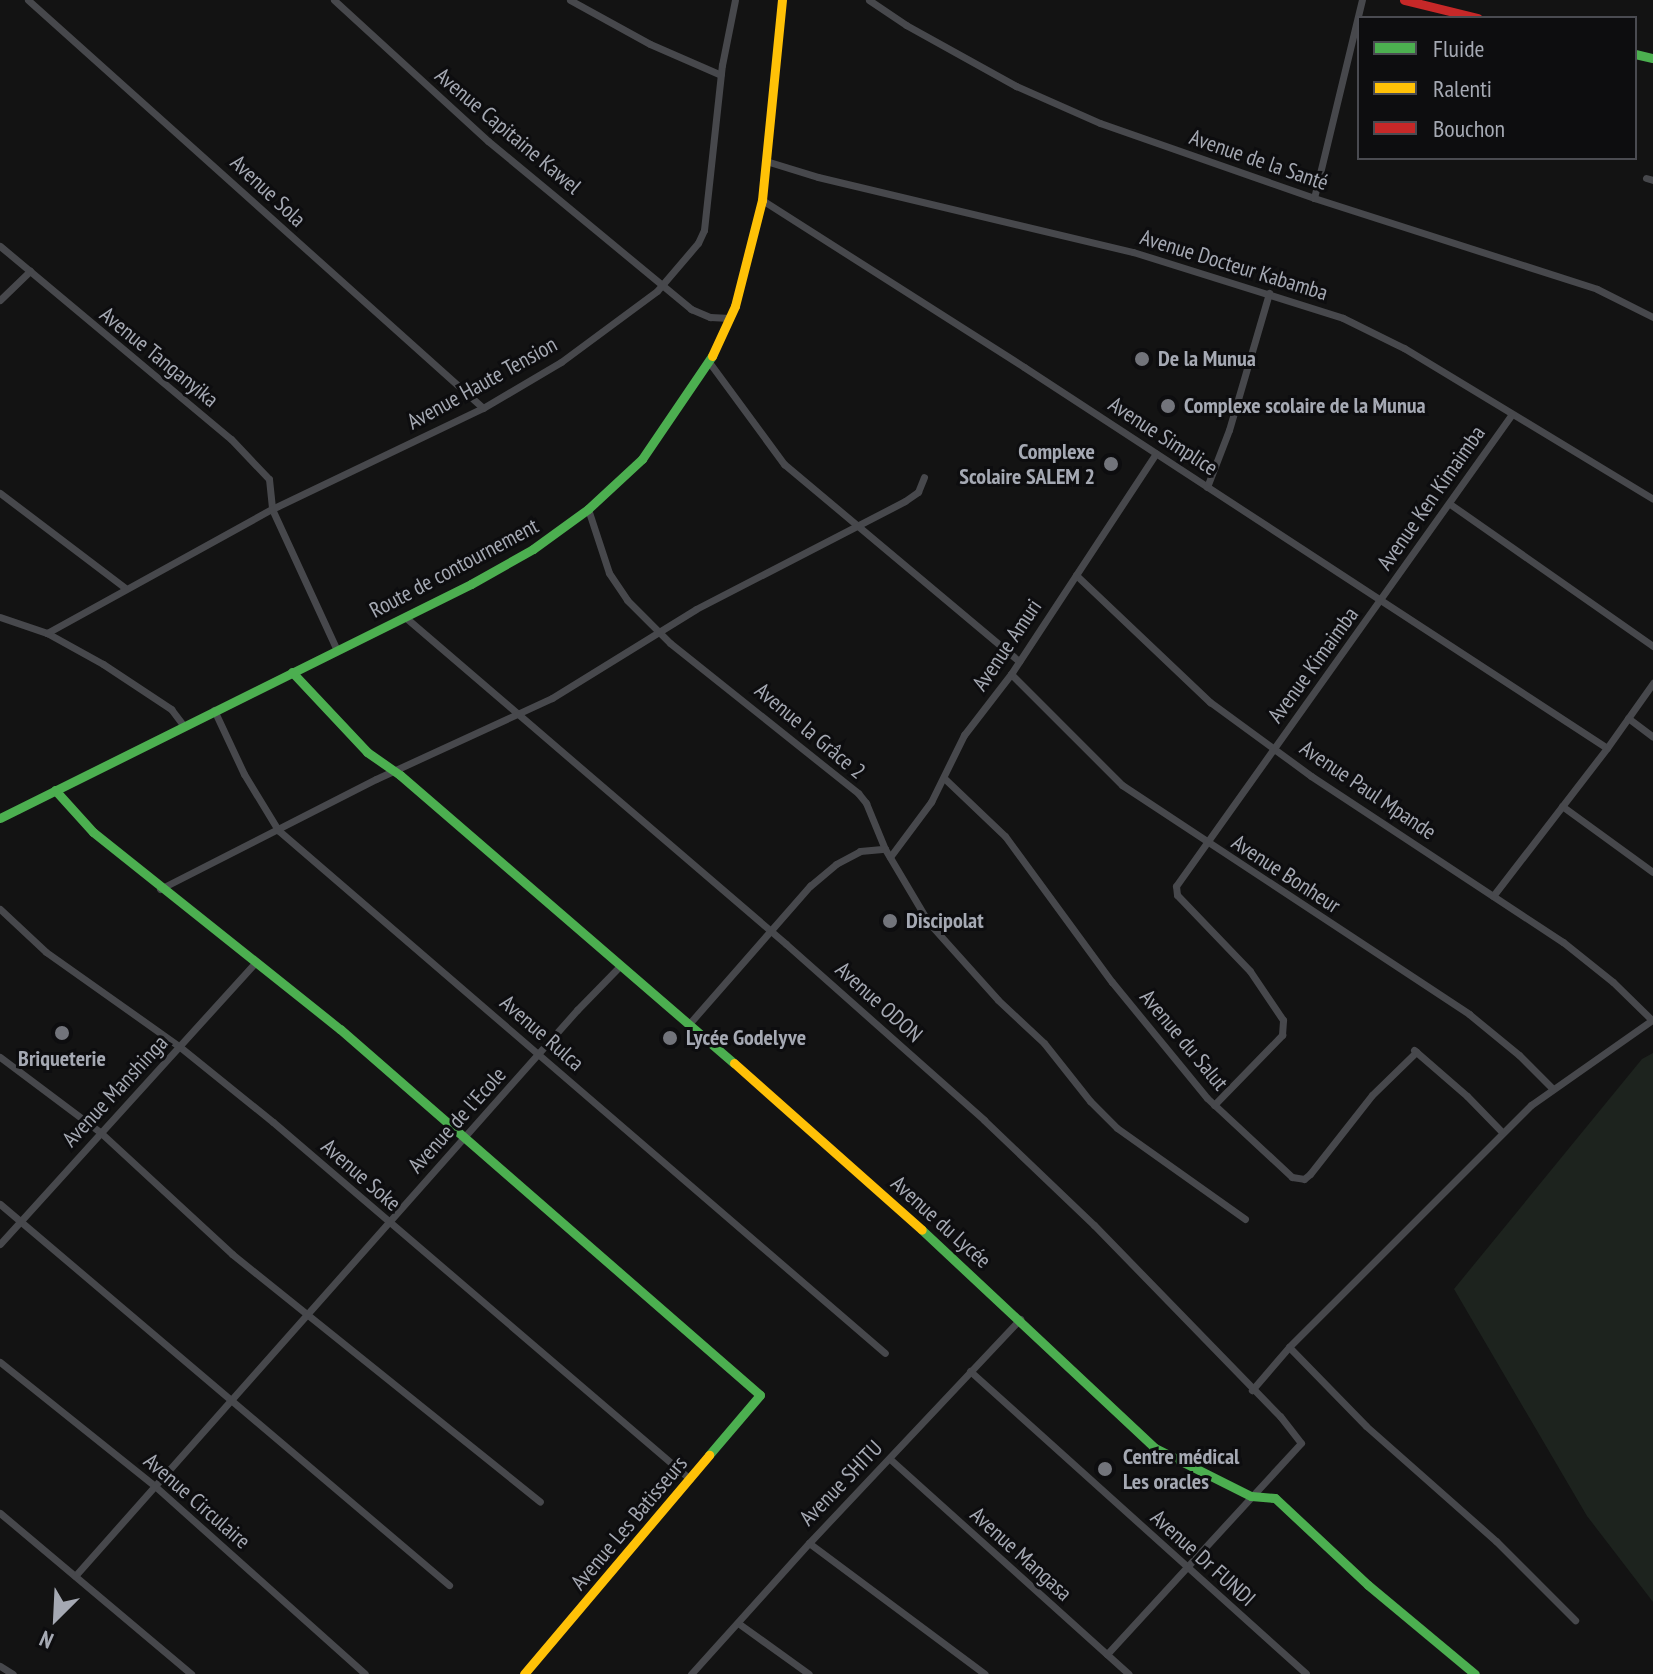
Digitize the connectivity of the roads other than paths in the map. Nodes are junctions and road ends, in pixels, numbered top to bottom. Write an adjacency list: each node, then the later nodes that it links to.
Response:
1 (28, 0): 22 (street, Avenue Sola)
2 (334, 0): 16 (street, Avenue Capitaine Kawel)
3 (570, 0): 10 (street)
4 (735, 0): 10 (street, Avenue Haute Tension)
5 (782, 0): 11 (street, Route de contournement)
6 (869, 0): 12 (street, Avenue de la Santé)
7 (1404, 0): 8 (street)
8 (1470, 16)
9 (1357, 21): 12 (street)
10 (721, 75): 16 (street, Avenue Haute Tension)
11 (766, 161): 13 (street, Route de contournement); 17 (street, Avenue Docteur Kabamba)
12 (1314, 198): 19 (street, Avenue de la Santé)
13 (762, 200): 20 (street, Route de contournement); 24 (street, Avenue Simplice)
14 (0, 246): 15 (street, Avenue Tanganyika)
15 (30, 271): 18 (street); 30 (street, Avenue Tanganyika)
16 (664, 284): 20 (street); 22 (street, Avenue Haute Tension)
17 (1269, 293): 23 (street, Avenue Docteur Kabamba); 26 (street)
18 (0, 300)
19 (1653, 317)
20 (730, 318): 21 (street, Route de contournement)
21 (709, 362): 31 (street, Route de contournement); 32 (street)
22 (483, 408): 30 (street, Avenue Haute Tension)
23 (1512, 414): 28 (street, Avenue Docteur Kabamba); 29 (street, Avenue Ken Kimaimba)
24 (1156, 453): 26 (street, Avenue Simplice); 33 (street, Avenue Amuri)
25 (924, 477): 32 (street)
26 (1207, 487): 35 (street, Avenue Simplice)
27 (0, 493): 34 (street)
28 (1653, 499)
29 (1450, 504): 35 (street, Avenue Ken Kimaimba); 40 (street)
30 (272, 509): 34 (street, Avenue Haute Tension); 41 (street, Avenue Tanganyika)
31 (588, 509): 37 (street, Route de contournement); 38 (street, Avenue la Grâce 2)
32 (861, 525): 38 (street); 42 (street)
33 (1076, 575): 42 (street, Avenue Amuri); 52 (street, Avenue Paul Mpande)
34 (124, 587): 39 (street, Avenue Haute Tension)
35 (1381, 603): 51 (street, Avenue Simplice); 52 (street, Avenue Kimaimba)
36 (0, 617): 39 (street)
37 (405, 617): 41 (street, Route de contournement); 47 (street, Avenue ODON)
38 (659, 631): 47 (street); 60 (street, Avenue la Grâce 2)
39 (47, 633): 49 (street)
40 (1653, 646)
41 (337, 650): 43 (street, Route de contournement)
42 (1019, 661): 44 (street, Avenue Amuri)
43 (292, 672): 46 (street, Route de contournement); 53 (street, Avenue du Lycée)
44 (1011, 674): 54 (street, Avenue Amuri); 59 (street, Avenue Bonheur)
45 (1653, 683): 48 (street)
46 (214, 710): 49 (street, Route de contournement); 58 (street, Avenue Rulca)
47 (516, 715): 53 (street); 66 (street, Avenue ODON)
48 (1628, 718): 50 (street); 51 (street)
49 (183, 725): 55 (street, Route de contournement)
50 (1653, 737)
51 (1607, 748): 56 (street)
52 (1275, 749): 59 (street, Avenue Kimaimba); 64 (street, Avenue Paul Mpande)
53 (394, 771): 58 (street); 68 (street, Avenue du Lycée)
54 (944, 778): 61 (street, Avenue Amuri); 75 (street, Avenue du Salut)
55 (55, 790): 57 (street, Route de contournement); 63 (street)
56 (1562, 806): 62 (street); 64 (street)
57 (0, 818)
58 (278, 830): 63 (street); 72 (street, Avenue Rulca)
59 (1206, 843): 74 (street, Avenue Bonheur); 75 (street, Avenue Kimaimba)
60 (885, 849): 61 (street, Avenue la Grâce 2); 66 (street)
61 (890, 857): 80 (street, Avenue la Grâce 2)
62 (1653, 872)
63 (160, 889): 67 (street)
64 (1493, 896): 69 (street, Avenue Paul Mpande)
65 (0, 909): 71 (street, Avenue Soke)
66 (771, 930): 70 (street); 90 (street, Avenue ODON)
67 (255, 963): 71 (street, Avenue Manshinga); 78 (street)
68 (620, 966): 70 (street, Avenue du Lycée); 72 (street, Avenue de l'Ecole)
69 (1652, 1020): 74 (street)
70 (689, 1024): 85 (street, Avenue du Lycée)
71 (180, 1047): 76 (street, Avenue Manshinga); 82 (street, Avenue Soke)
72 (538, 1054): 78 (street, Avenue de l'Ecole); 87 (street, Avenue Rulca)
73 (0, 1057): 76 (street)
74 (1553, 1089): 77 (street)
75 (1214, 1105): 77 (street, Avenue du Salut)
76 (100, 1132): 81 (street, Avenue Manshinga); 84 (street)
77 (1502, 1132): 86 (street)
78 (465, 1139): 82 (street, Avenue de l'Ecole); 93 (street, Avenue Les Batisseurs)
79 (0, 1204): 81 (street)
80 (1245, 1219)
81 (20, 1221): 83 (street, Avenue Manshinga); 91 (street)
82 (388, 1222): 84 (street, Avenue de l'Ecole); 93 (street, Avenue Soke)
83 (0, 1244)
84 (307, 1313): 91 (street, Avenue de l'Ecole); 96 (street)
85 (1020, 1319): 89 (street, Avenue SHITU); 95 (street, Avenue du Lycée)
86 (1289, 1347): 90 (street); 102 (street)
87 (885, 1353)
88 (0, 1362): 94 (street, Avenue Circulaire)
89 (970, 1371): 92 (street, Avenue SHITU); 99 (street, Avenue Dr FUNDI)
90 (1252, 1390): 95 (street, Avenue ODON)
91 (232, 1401): 94 (street, Avenue de l'Ecole); 101 (street)
92 (890, 1459): 98 (street, Avenue SHITU); 104 (street, Avenue Mangasa)
93 (690, 1479): 109 (street, Avenue Les Batisseurs)
94 (156, 1487): 100 (street, Avenue de l'Ecole); 108 (street, Avenue Circulaire)
95 (1251, 1496): 99 (street); 115 (street, Avenue du Lycée)
96 (540, 1502)
97 (0, 1513): 100 (street)
98 (809, 1543): 103 (street, Avenue SHITU); 112 (street)
99 (1186, 1567): 104 (street); 114 (street, Avenue Dr FUNDI)
100 (75, 1576): 107 (street)
101 (449, 1585)
102 (1575, 1620)
103 (738, 1623): 110 (street, Avenue SHITU); 111 (street)
104 (1107, 1654): 113 (street, Avenue Mangasa)
105 (0, 1666): 106 (street)
106 (13, 1674)
107 (191, 1674)
108 (365, 1674)
109 (524, 1674)
110 (691, 1674)
111 (809, 1674)
112 (985, 1674)
113 (1129, 1674)
114 (1306, 1674)
115 (1475, 1674)

